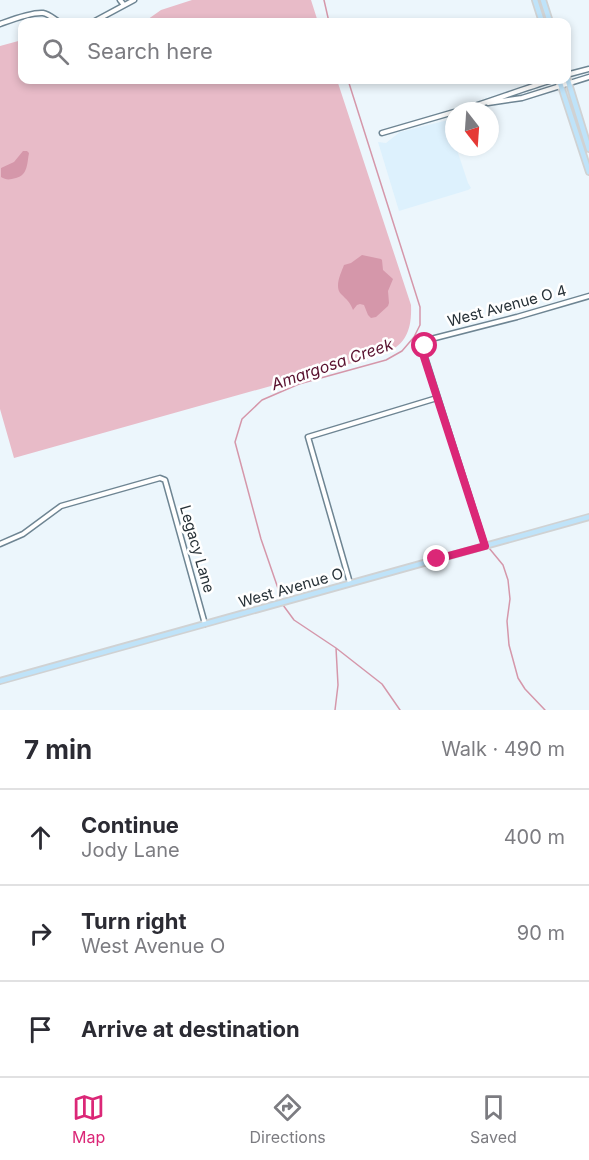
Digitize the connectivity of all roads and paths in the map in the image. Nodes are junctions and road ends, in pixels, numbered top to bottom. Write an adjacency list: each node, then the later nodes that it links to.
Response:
1 (120, 0): 5 (street)
2 (134, 0): 5 (street)
3 (535, 0): 9 (main road)
4 (543, 0): 10 (main road)
5 (124, 5): 8 (street)
6 (21, 18): 7 (street)
7 (53, 18)
8 (100, 18)
9 (541, 18)
10 (549, 18)
11 (18, 19): 12 (street)
12 (0, 24)
13 (589, 69): 14 (street)
14 (571, 74)
15 (589, 77): 18 (street)
16 (538, 84): 20 (street)
17 (570, 84): 19 (street); 24 (main road)
18 (571, 84)
19 (561, 86): 21 (street); 25 (main road)
20 (490, 102)
21 (495, 102)
22 (445, 115): 23 (street)
23 (382, 133)
24 (589, 149)
25 (589, 172)
26 (589, 296): 27 (street, West Avenue O 4)
27 (438, 398): 30 (street); 31 (street)
28 (589, 517): 30 (main road, West Avenue O)
29 (0, 544): 32 (street, Legacy Lane)
30 (485, 546): 31 (main road, West Avenue O)
31 (350, 583): 32 (main road, West Avenue O)
32 (205, 624): 33 (main road, West Avenue O)
33 (0, 679)

